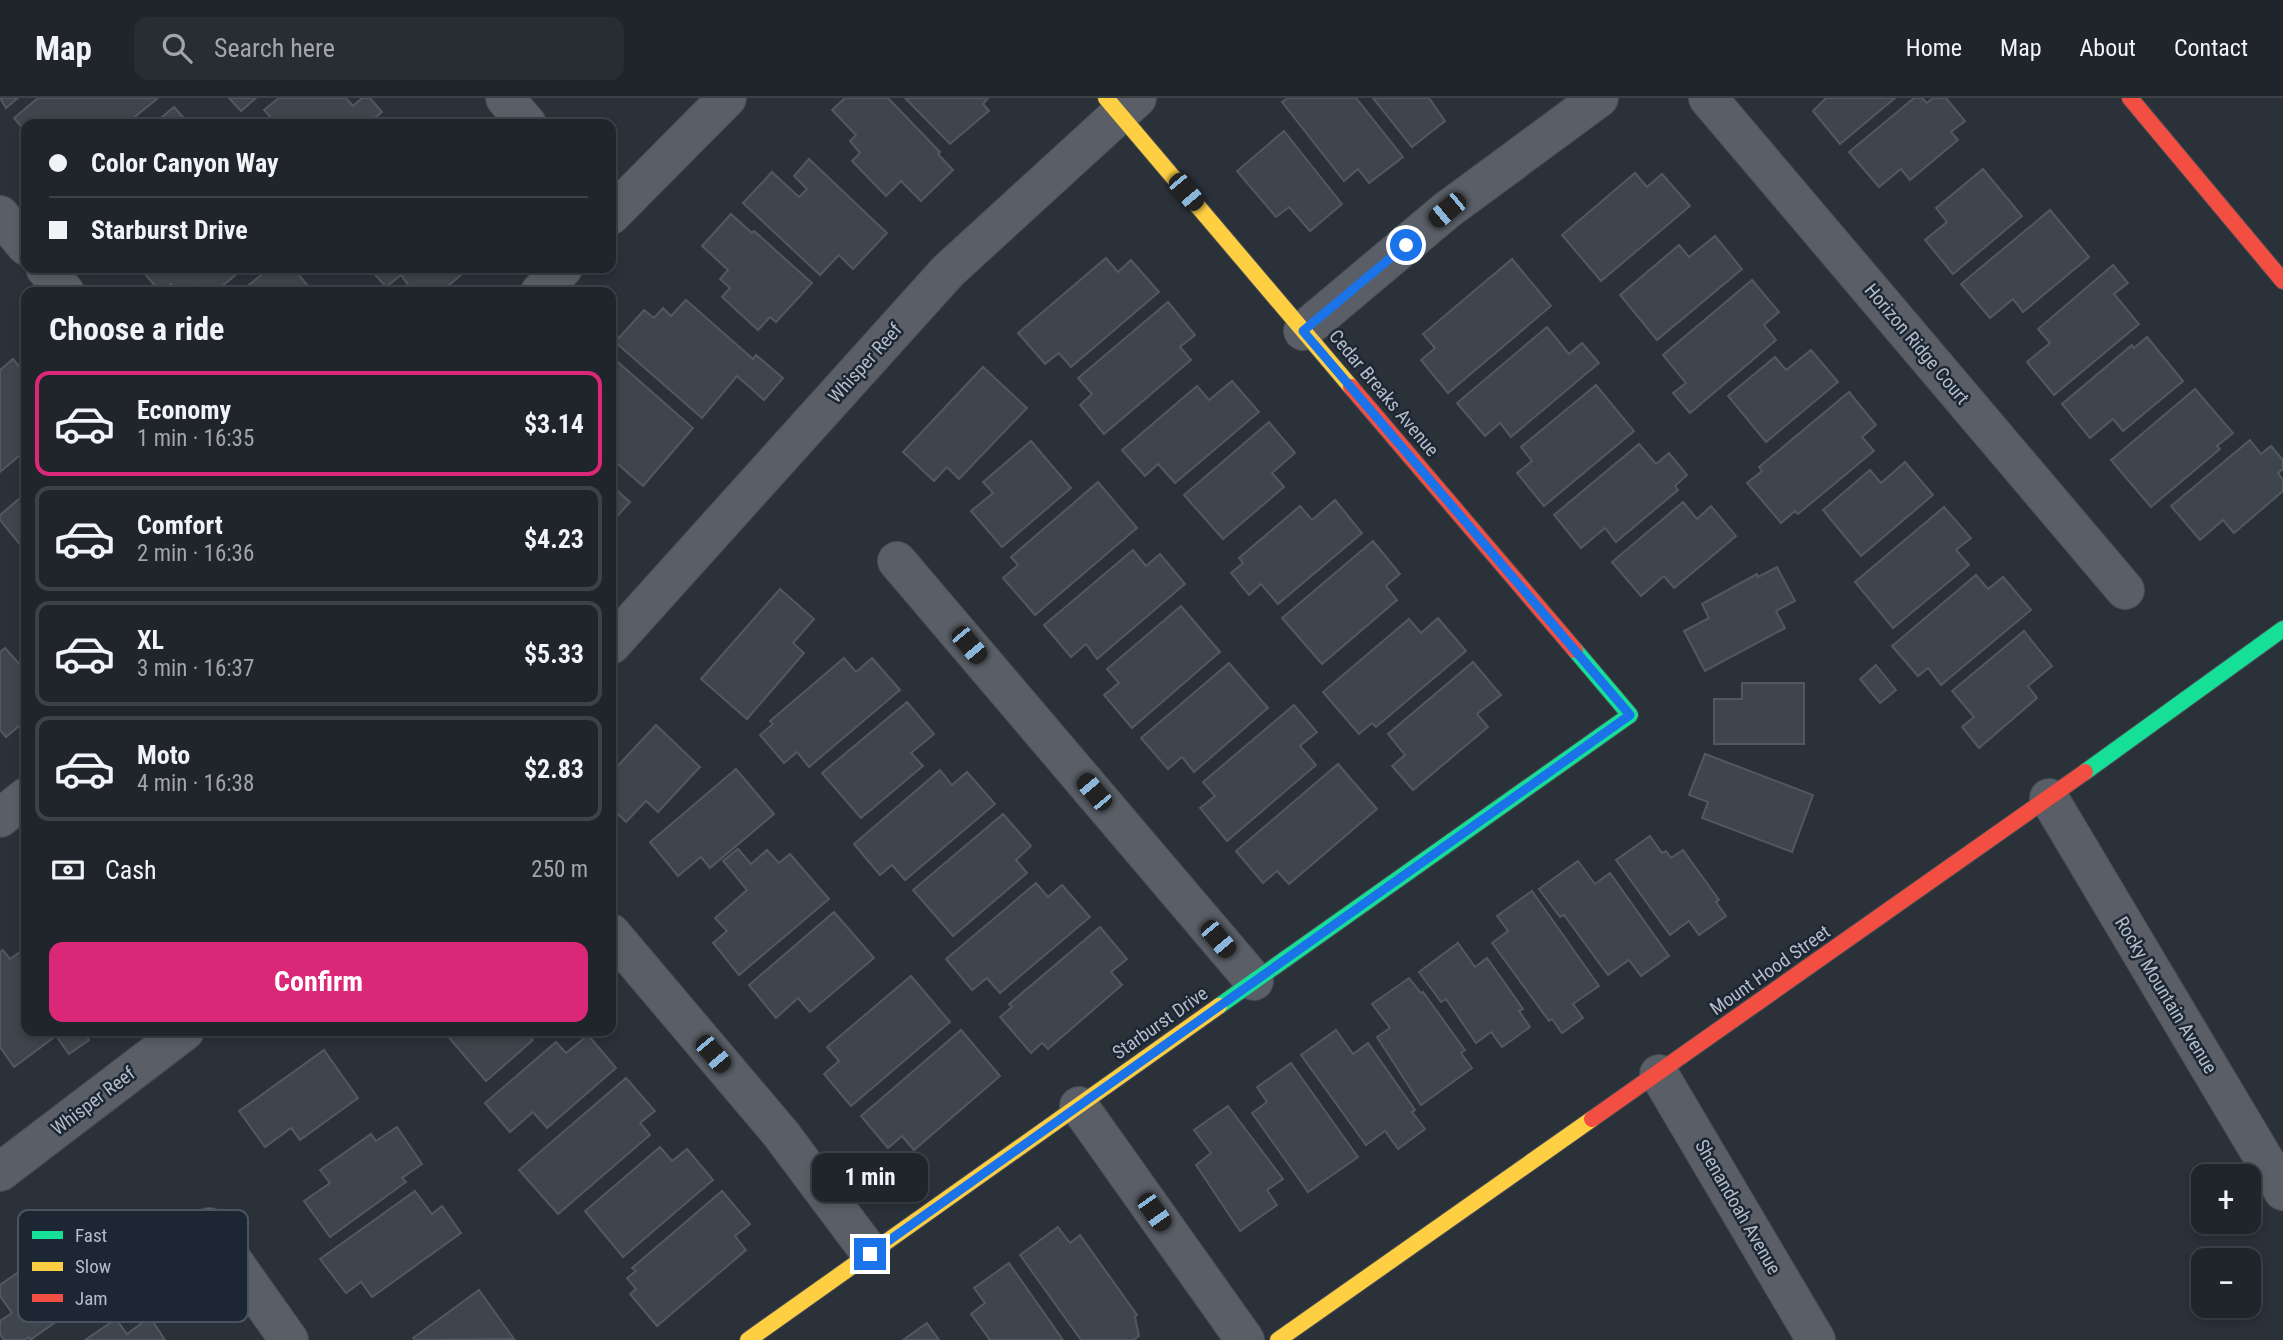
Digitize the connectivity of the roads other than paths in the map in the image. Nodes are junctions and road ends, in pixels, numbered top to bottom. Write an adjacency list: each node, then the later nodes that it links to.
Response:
1 (505, 98): 7 (street)
2 (727, 98): 8 (street)
3 (1599, 98): 16 (street)
4 (1708, 98): 18 (street, Horizon Ridge Court)
5 (2130, 98): 13 (street)
6 (1121, 103): 16 (street, Cedar Breaks Avenue); 20 (street, Whisper Reef)
7 (523, 119)
8 (616, 210)
9 (0, 215): 10 (street)
10 (21, 240)
11 (49, 273): 14 (street)
12 (558, 273): 15 (street)
13 (2283, 281)
14 (61, 287)
15 (545, 287)
16 (1303, 331): 21 (street, Cedar Breaks Avenue)
17 (897, 561): 26 (street)
18 (2125, 590)
19 (2283, 629): 22 (street, Mount Hood Street)
20 (616, 639)
21 (1630, 715): 26 (street, Starburst Drive)
22 (2049, 798): 28 (street, Mount Hood Street); 31 (street, Rocky Mountain Avenue)
23 (21, 801): 24 (street)
24 (0, 818)
25 (616, 939): 32 (street)
26 (1254, 981): 29 (street, Starburst Drive)
27 (178, 1036): 30 (street, Whisper Reef)
28 (1660, 1074): 37 (street, Mount Hood Street); 38 (street, Shenandoah Avenue)
29 (1079, 1106): 32 (street, Starburst Drive); 36 (street)
30 (0, 1172)
31 (2283, 1191)
32 (870, 1254): 35 (street, Starburst Drive)
33 (248, 1282): 34 (street)
34 (289, 1340)
35 (748, 1340)
36 (1245, 1340)
37 (1278, 1340)
38 (1816, 1340)

